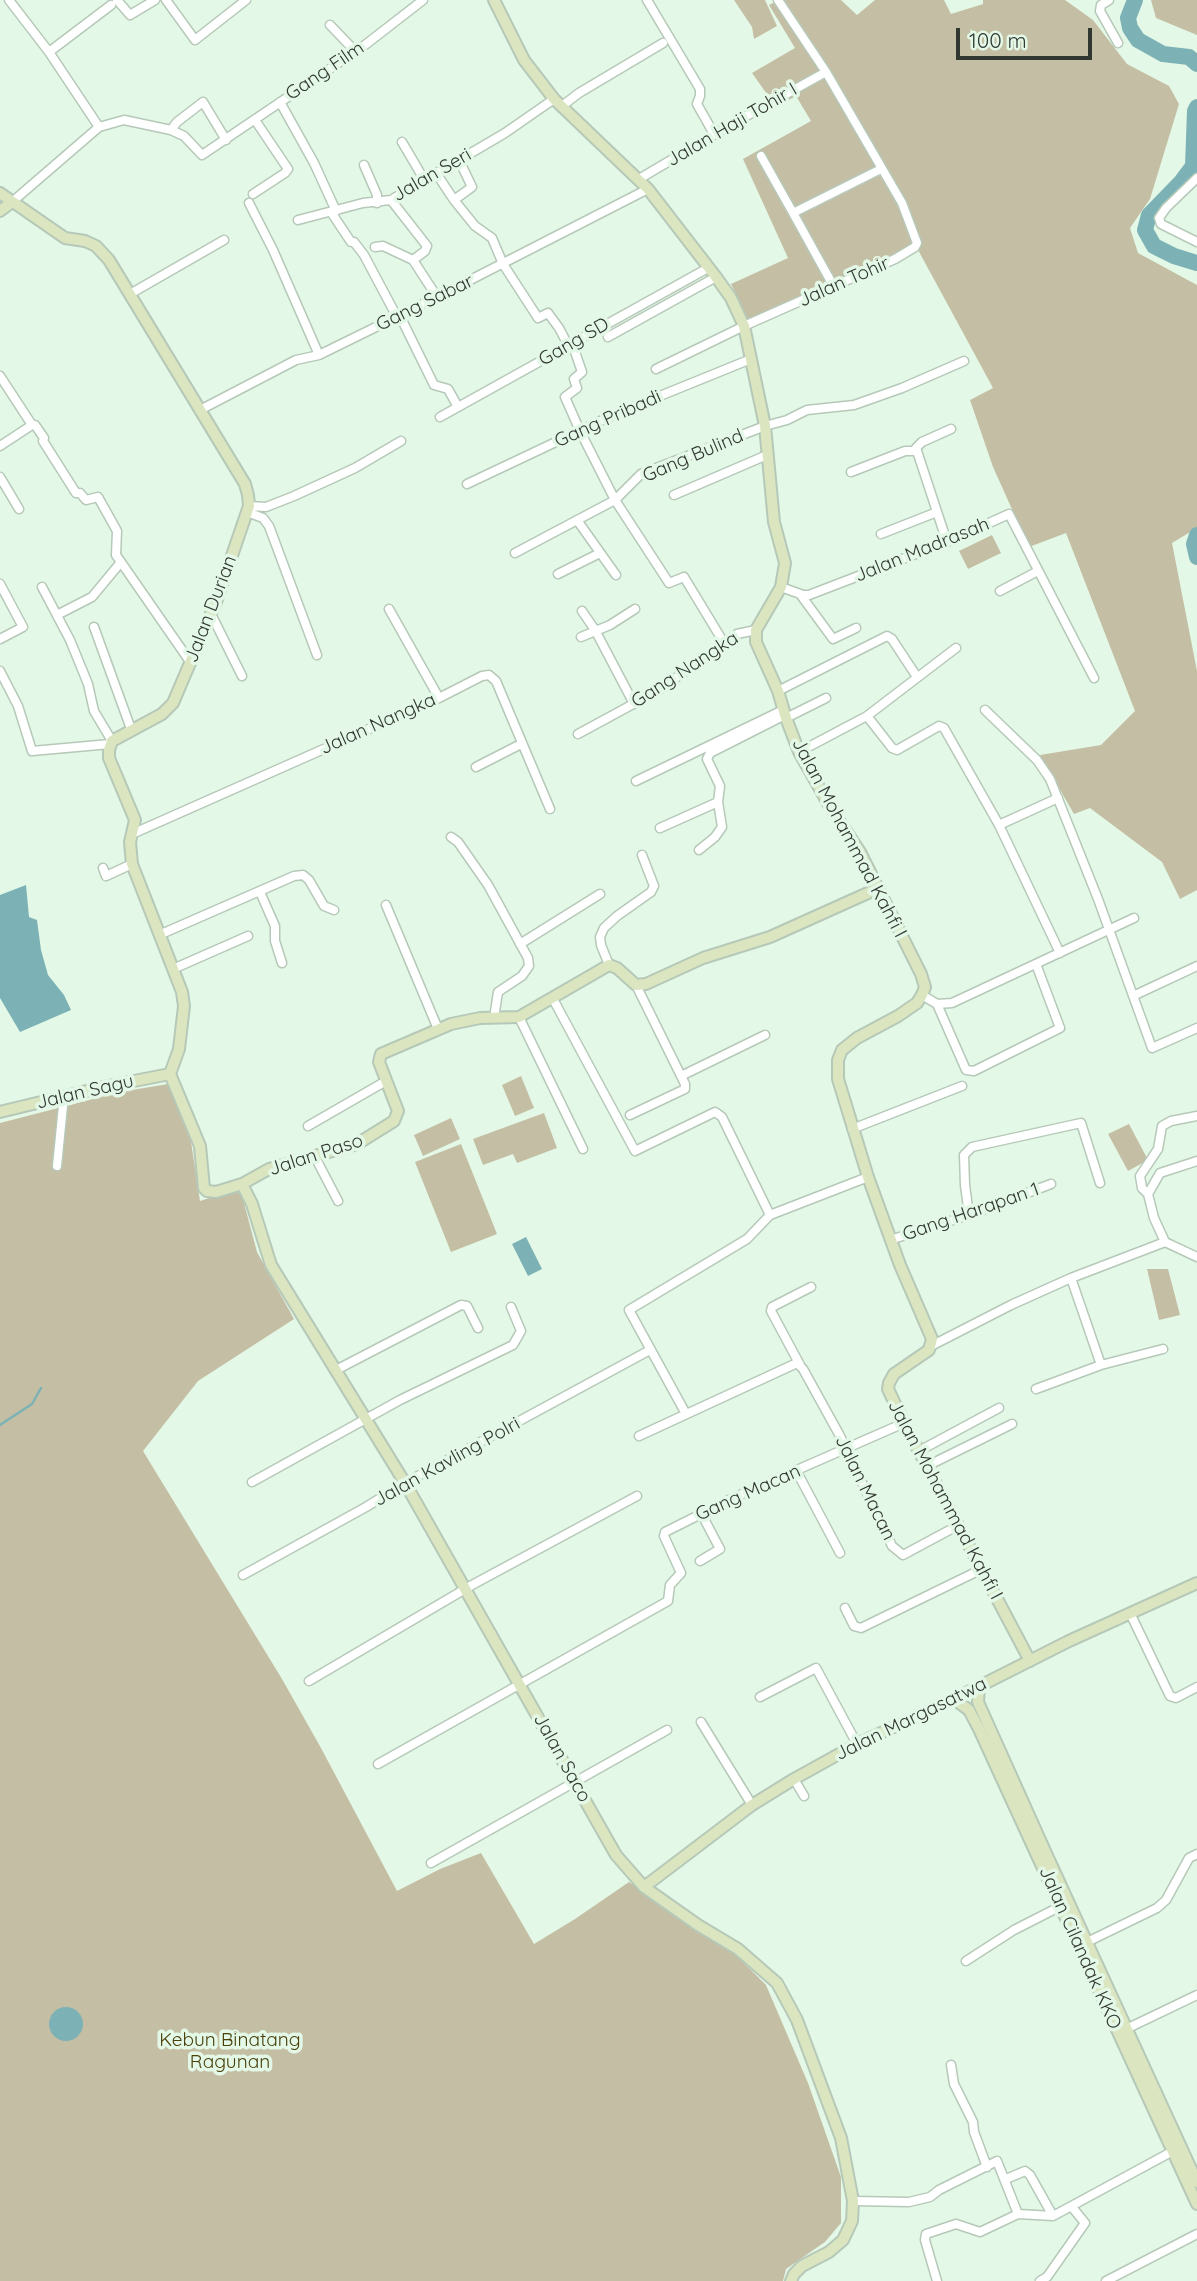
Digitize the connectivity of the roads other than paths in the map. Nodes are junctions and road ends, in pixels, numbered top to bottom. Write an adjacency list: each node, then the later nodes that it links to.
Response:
1 (9, 0): 15 (street)
2 (155, 0): 10 (street)
3 (166, 0): 4 (street)
4 (246, 0)
5 (423, 0): 14 (street, Gang Film)
6 (494, 0): 20 (main road)
7 (647, 0): 18 (street)
8 (778, 0): 16 (street)
9 (1108, 0): 13 (street)
10 (114, 3): 15 (street)
11 (330, 25): 14 (street)
12 (663, 43): 20 (street, Jalan Seri)
13 (1118, 43)
14 (355, 51): 19 (street, Gang Film)
15 (49, 52): 22 (street)
16 (826, 72): 24 (street, Jalan Haji Tohir I); 30 (street)
17 (708, 84): 18 (street)
18 (700, 89): 24 (street)
19 (279, 102): 21 (street, Gang Film); 44 (street)
20 (558, 102): 28 (street, Jalan Seri); 33 (main road)
21 (255, 120): 25 (street, Gang Film); 37 (street)
22 (99, 127): 23 (street); 40 (street)
23 (171, 130): 25 (street, Gang Film); 25 (street)
24 (714, 134): 33 (street, Jalan Haji Tohir I)
25 (226, 140)
26 (402, 142): 34 (street)
27 (761, 156): 45 (street)
28 (459, 160): 31 (street, Jalan Seri); 39 (street)
29 (364, 165): 42 (street)
30 (881, 169): 45 (street); 53 (street, Jalan Tohir)
31 (436, 173): 34 (street, Jalan Seri); 39 (street)
32 (1197, 178): 48 (street)
33 (639, 179): 35 (main road)
34 (425, 181): 38 (street, Jalan Seri)
35 (648, 190): 51 (street, Gang Sabar); 52 (main road)
36 (0, 193): 40 (main road)
37 (253, 194)
38 (391, 200): 42 (street, Jalan Seri); 50 (street)
39 (454, 200): 51 (street)
40 (12, 202): 43 (main road); 54 (main road)
41 (249, 203): 60 (street)
42 (377, 203): 44 (street, Jalan Seri)
43 (0, 211)
44 (333, 211): 46 (street, Jalan Seri); 56 (street)
45 (793, 213): 53 (street)
46 (298, 220)
47 (224, 240): 54 (street)
48 (1197, 242)
49 (375, 247): 50 (street)
50 (413, 260): 55 (street)
51 (503, 264): 55 (street, Gang Sabar); 59 (street)
52 (712, 272): 57 (main road); 58 (street); 59 (street, Gang SD)
53 (834, 287): 57 (street, Jalan Tohir)
54 (130, 293): 66 (main road)
55 (437, 297): 56 (street, Gang Sabar)
56 (398, 316): 60 (street, Gang Sabar); 65 (street)
57 (744, 326): 61 (main road); 63 (street, Jalan Tohir)
58 (608, 337)
59 (570, 344): 65 (street, Gang SD); 71 (street)
60 (319, 355): 66 (street, Gang Sabar)
61 (751, 359): 69 (main road); 71 (street, Gang Pribadi)
62 (964, 361): 69 (street, Gang Bulind)
63 (656, 369)
64 (0, 376): 68 (street)
65 (458, 407): 67 (street, Gang SD)
66 (200, 410): 82 (main road)
67 (440, 417)
68 (32, 425): 73 (street); 89 (street)
69 (765, 426): 75 (main road); 80 (street, Gang Bulind)
70 (951, 429): 74 (street)
71 (580, 431): 78 (street, Gang Pribadi); 80 (street)
72 (401, 442): 82 (street)
73 (0, 446)
74 (917, 451): 76 (street); 83 (street)
75 (767, 455): 79 (street); 95 (main road)
76 (851, 472)
77 (0, 477): 81 (street)
78 (467, 484)
79 (674, 495)
80 (615, 500): 84 (street, Gang Bulind); 109 (street)
81 (19, 509)
82 (248, 509): 101 (main road, Jalan Durian); 111 (street)
83 (937, 512): 85 (street); 86 (street)
84 (577, 520): 87 (street, Gang Bulind); 88 (street)
85 (881, 534)
86 (947, 542): 90 (street, Jalan Madrasah); 97 (street, Jalan Madrasah)
87 (515, 553)
88 (600, 553): 91 (street); 92 (street)
89 (121, 562): 102 (street); 112 (street)
90 (1038, 571): 96 (street); 116 (street, Jalan Madrasah)
91 (558, 574)
92 (615, 575)
93 (0, 584): 108 (street)
94 (43, 587): 102 (street)
95 (781, 587): 97 (street); 106 (main road)
96 (1000, 591)
97 (800, 594): 104 (street)
98 (635, 608): 105 (street)
99 (388, 609): 118 (street)
100 (582, 611): 105 (street)
101 (211, 614): 112 (main road, Jalan Durian); 114 (street)
102 (57, 615): 126 (street)
103 (94, 626): 124 (street)
104 (856, 628)
105 (595, 630): 107 (street); 120 (street)
106 (756, 630): 109 (street, Gang Nangka); 117 (main road, Jalan Mohammad Kahfi I)
107 (581, 637)
108 (0, 639)
109 (724, 643): 120 (street, Gang Nangka)
110 (956, 648): 115 (street)
111 (317, 655)
112 (191, 663): 124 (main road, Jalan Durian)
113 (0, 671): 128 (street)
114 (242, 676)
115 (917, 677): 117 (street); 123 (street)
116 (1094, 678)
117 (778, 691): 122 (main road, Jalan Mohammad Kahfi I)
118 (439, 698): 127 (street, Jalan Nangka); 138 (street, Jalan Nangka)
119 (826, 698): 122 (street)
120 (634, 704): 125 (street, Gang Nangka)
121 (985, 710): 133 (street)
122 (785, 714): 130 (main road, Jalan Mohammad Kahfi I); 132 (street); 134 (street)
123 (867, 716): 130 (street); 136 (street)
124 (131, 729): 126 (main road, Jalan Durian)
125 (578, 734)
126 (111, 743): 128 (street); 138 (main road)
127 (521, 744): 131 (street); 135 (street, Jalan Nangka)
128 (79, 747): 129 (street)
129 (65, 752)
130 (799, 752): 144 (main road, Jalan Mohammad Kahfi I)
131 (477, 767)
132 (636, 781)
133 (1058, 798): 136 (street); 150 (street)
134 (718, 802): 137 (street); 140 (street)
135 (550, 809)
136 (999, 825): 154 (street)
137 (660, 828)
138 (132, 834): 142 (main road)
139 (451, 837): 153 (street)
140 (699, 850)
141 (642, 855): 157 (street)
142 (132, 864): 143 (street); 151 (main road)
143 (103, 868)
144 (879, 888): 160 (main road); 161 (main road, Jalan Mohammad Kahfi I)
145 (260, 892): 148 (street); 151 (street); 155 (street)
146 (600, 894): 153 (street)
147 (386, 905): 168 (street)
148 (334, 910)
149 (1133, 918): 150 (street)
150 (1108, 930): 154 (street); 162 (street)
151 (159, 935): 159 (main road)
152 (248, 936): 159 (street)
153 (520, 944): 166 (street)
154 (1060, 953): 156 (street)
155 (282, 963)
156 (1036, 964): 164 (street); 164 (street)
157 (609, 965): 160 (main road); 163 (main road, Jalan Paso)
158 (1197, 966): 162 (street)
159 (173, 969): 170 (main road)
160 (636, 985): 171 (street)
161 (922, 995): 164 (street); 179 (main road)
162 (1133, 996): 167 (street)
163 (553, 999): 165 (main road, Jalan Paso); 190 (street)
164 (937, 1004)
165 (519, 1017): 166 (main road, Jalan Paso); 180 (street)
166 (494, 1018): 168 (main road, Jalan Paso)
167 (1197, 1028)
168 (438, 1029): 172 (main road, Jalan Paso)
169 (765, 1035): 171 (street)
170 (170, 1074): 174 (main road, Jalan Sagu); 186 (main road, Jalan Paso)
171 (681, 1076): 176 (street)
172 (386, 1081): 178 (street); 181 (main road, Jalan Paso)
173 (962, 1086): 179 (street)
174 (64, 1096): 175 (main road, Jalan Sagu); 183 (street)
175 (0, 1112)
176 (630, 1115)
177 (1197, 1116): 188 (street)
178 (308, 1126)
179 (852, 1129): 184 (main road)
180 (583, 1149)
181 (315, 1157): 186 (main road, Jalan Paso); 189 (street)
182 (1197, 1161): 188 (street)
183 (57, 1166)
184 (868, 1177): 190 (street); 192 (main road)
185 (1100, 1183): 191 (street)
186 (242, 1184): 204 (main road, Jalan Saco)
187 (1051, 1184): 191 (street, Gang Harapan 1)
188 (1148, 1194): 193 (street)
189 (338, 1201)
190 (770, 1215): 200 (street)
191 (970, 1215): 192 (street, Gang Harapan 1)
192 (890, 1240): 199 (main road)
193 (1165, 1242): 194 (street); 195 (street)
194 (1197, 1257)
195 (1071, 1278): 199 (street); 203 (street)
196 (811, 1287): 202 (street, Jalan Macan)
197 (511, 1307): 208 (street)
198 (478, 1328): 204 (street)
199 (931, 1346): 209 (main road, Jalan Mohammad Kahfi I)
200 (650, 1349): 207 (street); 217 (street, Jalan Kavling Polri)
201 (1163, 1349): 203 (street)
202 (800, 1365): 207 (street); 212 (street, Jalan Macan)
203 (1101, 1365): 205 (street)
204 (336, 1370): 208 (main road, Jalan Saco)
205 (1036, 1389)
206 (999, 1408): 213 (street)
207 (686, 1414): 211 (street)
208 (367, 1419): 216 (street); 217 (main road, Jalan Saco)
209 (904, 1423): 212 (street, Gang Macan); 213 (main road, Jalan Mohammad Kahfi I)
210 (1012, 1424): 214 (street)
211 (639, 1436)
212 (846, 1449): 215 (street, Gang Macan); 220 (street, Jalan Macan)
213 (919, 1451): 214 (main road, Jalan Mohammad Kahfi I)
214 (927, 1466): 220 (main road, Jalan Mohammad Kahfi I)
215 (797, 1472): 219 (street, Gang Macan); 221 (street)
216 (252, 1482)
217 (405, 1483): 224 (street, Jalan Kavling Polri); 226 (main road, Jalan Saco)
218 (637, 1496): 226 (street)
219 (701, 1513): 222 (street); 231 (street, Gang Macan)
220 (957, 1526): 223 (main road, Jalan Mohammad Kahfi I)
221 (840, 1553)
222 (700, 1561)
223 (982, 1569): 227 (street); 229 (main road, Jalan Mohammad Kahfi I)
224 (243, 1574)
225 (1197, 1583): 228 (main road, Jalan Margasatwa)
226 (465, 1589): 230 (street); 231 (main road, Jalan Saco)
227 (845, 1608)
228 (1130, 1613): 229 (main road, Jalan Margasatwa); 233 (street)
229 (1030, 1661): 232 (main road, Jalan Margasatwa)
230 (309, 1681)
231 (520, 1684): 239 (street); 241 (main road, Jalan Saco)
232 (979, 1686): 235 (main road, Jalan Margasatwa); 248 (main road, Jalan Cilandak KKO)
233 (1197, 1688)
234 (760, 1697): 238 (street)
235 (954, 1699): 238 (main road, Jalan Margasatwa); 247 (main road, Jalan Cilandak KKO)
236 (701, 1722): 243 (street)
237 (667, 1730): 241 (street)
238 (857, 1744): 240 (main road, Jalan Margasatwa)
239 (378, 1764)
240 (794, 1779): 242 (street); 243 (main road, Jalan Margasatwa)
241 (575, 1782): 245 (street); 246 (main road, Jalan Saco)
242 (804, 1796)
243 (752, 1805): 246 (main road, Jalan Margasatwa)
244 (1197, 1854): 248 (street)
245 (431, 1863)
246 (644, 1887): 257 (main road, Jalan Saco)
247 (1061, 1906): 248 (main road, Jalan Cilandak KKO); 249 (street)
248 (1083, 1944): 251 (main road, Jalan Cilandak KKO)
249 (966, 1961)
250 (1197, 1995): 251 (street)
251 (1123, 2031): 253 (main road, Jalan Cilandak KKO); 256 (main road, Jalan Cilandak KKO)
252 (951, 2065): 254 (street)
253 (1173, 2151): 258 (main road, Jalan Cilandak KKO); 259 (street)
254 (987, 2166): 255 (street); 257 (street)
255 (1006, 2179): 260 (street); 261 (street)
256 (1197, 2182)
257 (853, 2201): 263 (main road, Jalan Saco)
258 (1197, 2204)
259 (1072, 2207): 261 (street); 265 (street)
260 (1018, 2214): 261 (street); 264 (street)
261 (1053, 2216)
262 (1197, 2234): 266 (street)
263 (791, 2281)
264 (937, 2281)
265 (1040, 2281)
266 (1106, 2281)

